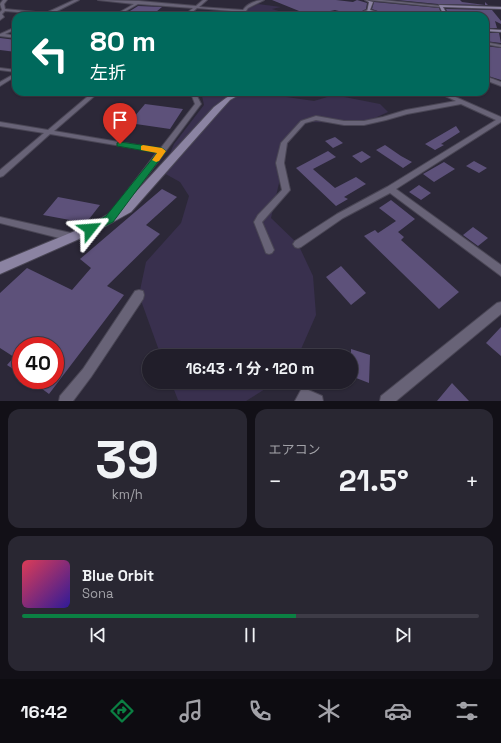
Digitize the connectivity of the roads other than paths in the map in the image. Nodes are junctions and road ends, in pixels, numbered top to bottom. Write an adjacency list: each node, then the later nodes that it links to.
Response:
1 (77, 0): 17 (street)
2 (100, 0): 9 (street)
3 (143, 0): 9 (street)
4 (205, 0): 11 (street)
5 (262, 0): 15 (street)
6 (367, 0): 7 (street)
7 (371, 0): 10 (street); 14 (street)
8 (7, 1): 13 (street)
9 (138, 3): 11 (street); 18 (street)
10 (440, 6): 12 (street); 22 (street)
11 (196, 8): 15 (street); 19 (street)
12 (501, 8)
13 (4, 10): 16 (street); 23 (street)
14 (368, 10): 20 (street); 21 (street)
15 (244, 11)
16 (20, 12)
17 (51, 12)
18 (123, 12)
19 (191, 12)
20 (364, 12)
21 (375, 12)
22 (444, 12)
23 (0, 19)
24 (12, 30): 27 (street)
25 (489, 32): 26 (street)
26 (501, 32)
27 (0, 35): 28 (street)
28 (12, 36)
29 (489, 44): 30 (street)
30 (501, 46)
31 (0, 70): 32 (street)
32 (12, 71)
33 (12, 76): 35 (street)
34 (489, 80): 36 (street)
35 (0, 84)
36 (501, 84)
37 (91, 96): 44 (street)
38 (196, 96): 45 (street)
39 (234, 96): 48 (street)
40 (448, 96): 41 (street)
41 (462, 102): 42 (street); 52 (street)
42 (501, 119): 47 (street)
43 (0, 124): 44 (street)
44 (48, 133): 45 (street); 46 (street)
45 (162, 151): 48 (street)
46 (0, 174)
47 (390, 189): 51 (street); 54 (street)
48 (110, 219): 50 (street)
49 (0, 220): 50 (street)
50 (71, 237): 53 (street)
51 (298, 244)
52 (269, 250)
53 (5, 266): 55 (street)
54 (501, 271)
55 (0, 274)
56 (139, 295): 58 (street)
57 (501, 307): 61 (street)
58 (65, 401)
59 (301, 401): 60 (street)
60 (317, 401)
61 (386, 401)

